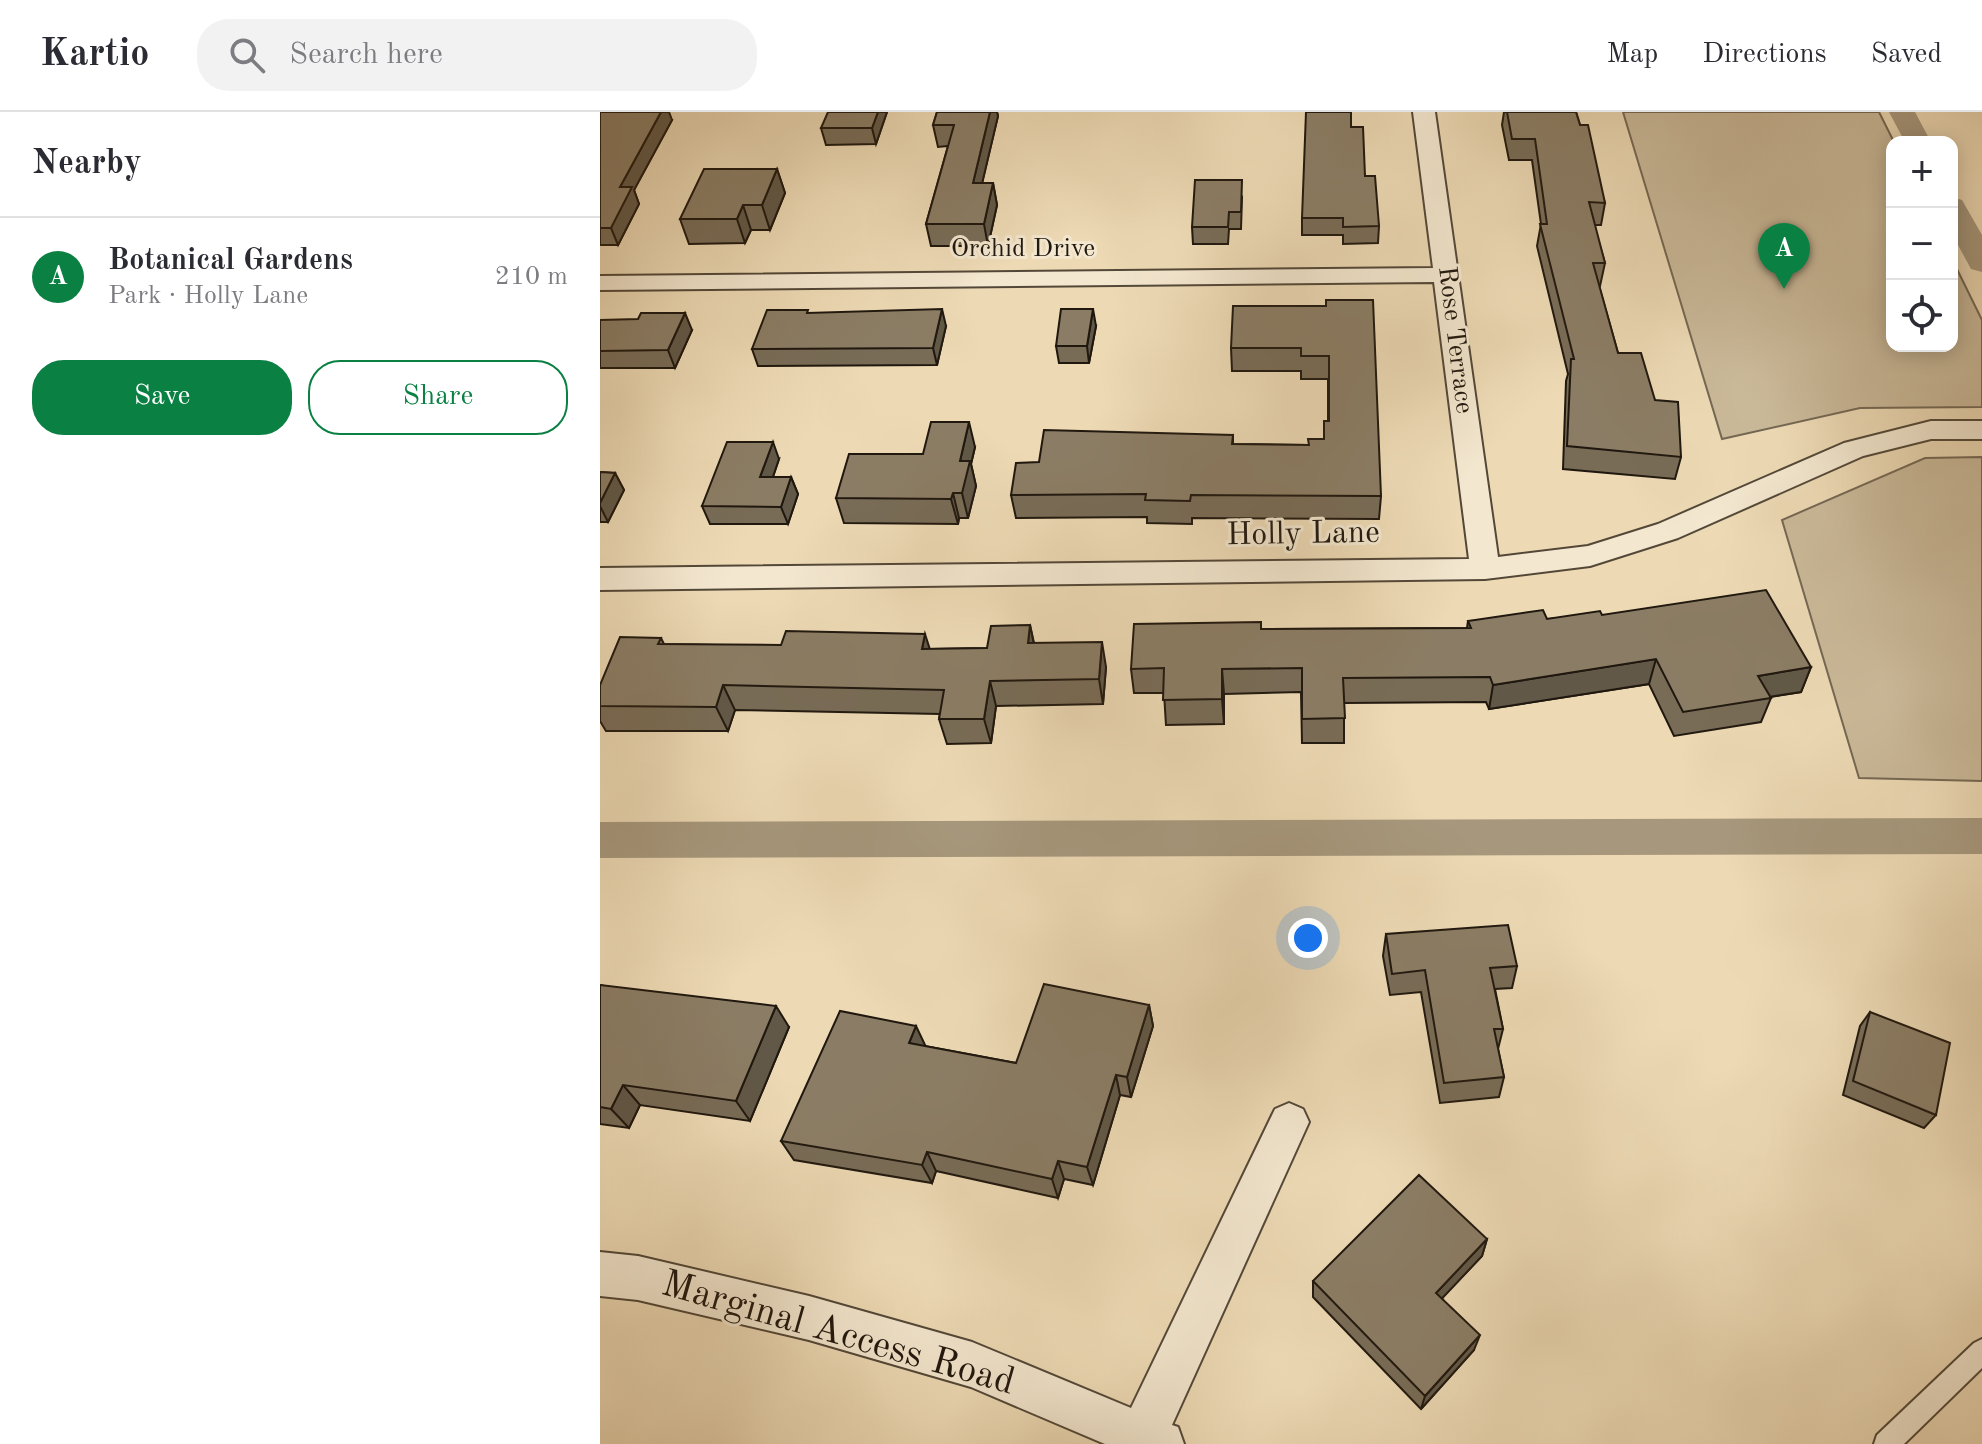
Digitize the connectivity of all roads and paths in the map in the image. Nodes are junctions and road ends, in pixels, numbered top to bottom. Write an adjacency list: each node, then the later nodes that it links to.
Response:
1 (1424, 112): 2 (street, Rose Terrace)
2 (1446, 275): 3 (street, Orchid Drive); 5 (street, Rose Terrace)
3 (600, 283)
4 (1982, 430): 5 (street, Holly Lane)
5 (1485, 569): 6 (street, Holly Lane)
6 (600, 579)
7 (1289, 1122): 10 (street)
8 (600, 1274): 10 (street, Marginal Access Road)
9 (1982, 1351): 11 (lane)
10 (1152, 1439)
11 (1886, 1444)

